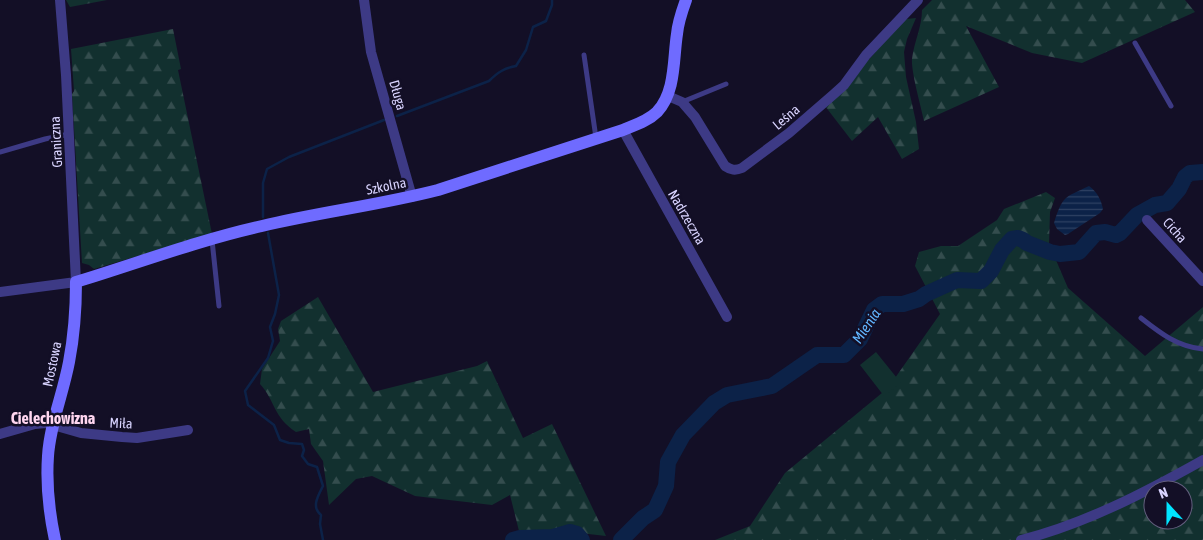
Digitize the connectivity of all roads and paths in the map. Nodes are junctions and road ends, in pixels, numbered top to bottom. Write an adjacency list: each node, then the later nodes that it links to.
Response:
1 (60, 0): 12 (street, Graniczna)
2 (364, 0): 15 (street, Długa)
3 (686, 0): 8 (street, Szkolna)
4 (918, 0): 9 (street, Leśna)
5 (1135, 43): 10 (lane)
6 (584, 55): 13 (lane)
7 (726, 84): 9 (lane)
8 (668, 96): 9 (street, Leśna); 11 (street, Szkolna)
9 (682, 102)
10 (1171, 106)
11 (623, 130): 13 (street, Szkolna); 22 (street, Nadrzeczna)
12 (70, 134): 14 (lane); 19 (street, Graniczna)
13 (596, 138): 15 (street, Szkolna)
14 (0, 152)
15 (412, 197): 17 (street, Szkolna)
16 (1147, 220): 18 (street, Cicha)
17 (212, 240): 19 (street, Szkolna); 21 (lane)
18 (1203, 281)
19 (76, 282): 20 (street, Szkolna); 25 (street, Mostowa)
20 (0, 292)
21 (219, 306)
22 (727, 317)
23 (1141, 318): 24 (lane)
24 (1203, 348)
25 (53, 426): 26 (street, Miła); 27 (street, Miła); 29 (street, Mostowa)
26 (188, 430)
27 (0, 434)
28 (1203, 460): 30 (street)
29 (55, 540)
30 (1021, 540)

